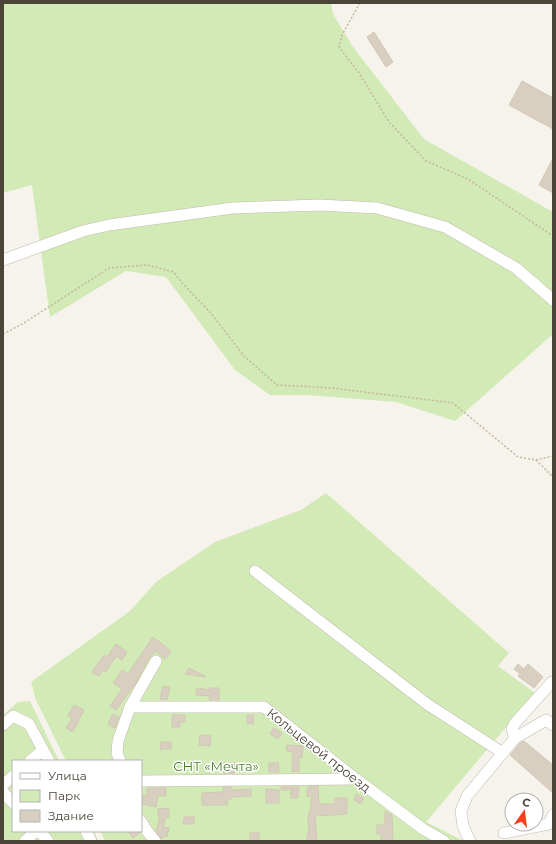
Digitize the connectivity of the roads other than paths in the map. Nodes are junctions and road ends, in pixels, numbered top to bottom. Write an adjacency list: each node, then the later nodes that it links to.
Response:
1 (3, 260): 2 (street)
2 (553, 300)
3 (255, 571): 11 (street)
4 (156, 661): 6 (street)
5 (552, 682): 9 (street)
6 (130, 707): 14 (street); 16 (street, Кольцевой проезд)
7 (3, 725): 10 (street)
8 (553, 725): 9 (street)
9 (515, 738): 11 (street)
10 (43, 750): 12 (street); 13 (street)
11 (503, 753): 32 (street)
12 (31, 760)
13 (48, 760)
14 (120, 760)
15 (12, 777): 18 (street)
16 (356, 779): 17 (street); 31 (street, Кольцевой проезд)
17 (142, 781)
18 (3, 785)
19 (3, 792): 20 (street)
20 (12, 802)
21 (553, 815): 26 (street)
22 (142, 823): 30 (street)
23 (36, 832): 27 (street)
24 (38, 832): 28 (street)
25 (86, 832): 29 (street)
26 (504, 833)
27 (25, 841)
28 (48, 841)
29 (91, 841)
30 (155, 841)
31 (444, 841)
32 (470, 841)

